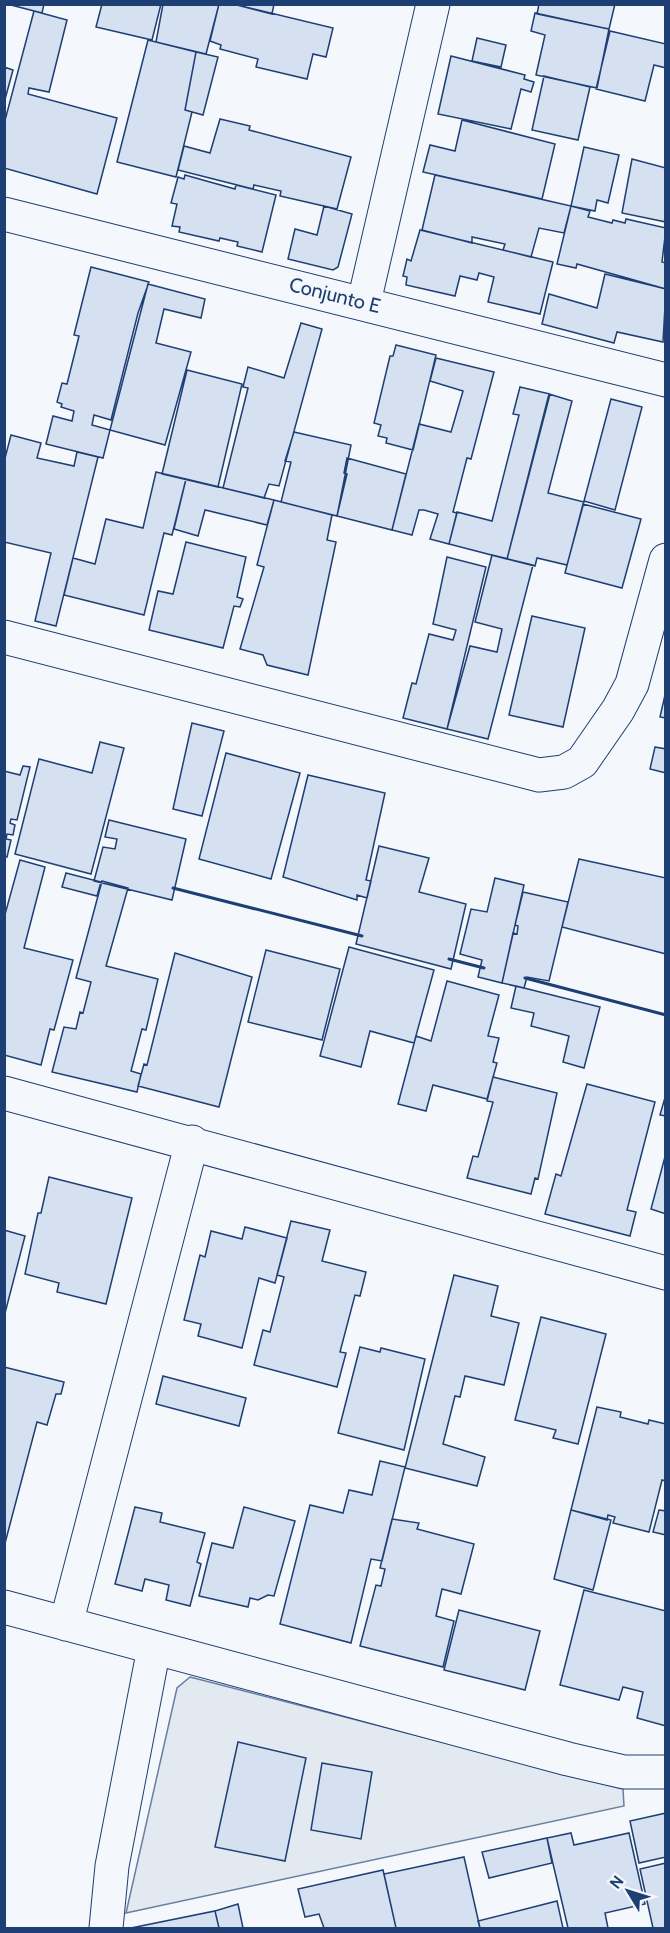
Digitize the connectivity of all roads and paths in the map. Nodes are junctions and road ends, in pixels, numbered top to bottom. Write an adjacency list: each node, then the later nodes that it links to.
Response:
1 (433, 4): 3 (street)
2 (4, 214): 3 (street, Conjunto E)
3 (364, 302): 4 (street, Conjunto E)
4 (666, 380)
5 (666, 560): 6 (street)
6 (4, 637)
7 (4, 1093): 8 (street)
8 (192, 1142): 9 (street); 11 (street)
9 (666, 1273)
10 (4, 1607): 11 (street)
11 (66, 1624): 12 (street)
12 (154, 1648): 13 (street); 14 (street)
13 (666, 1772)
14 (106, 1929)

